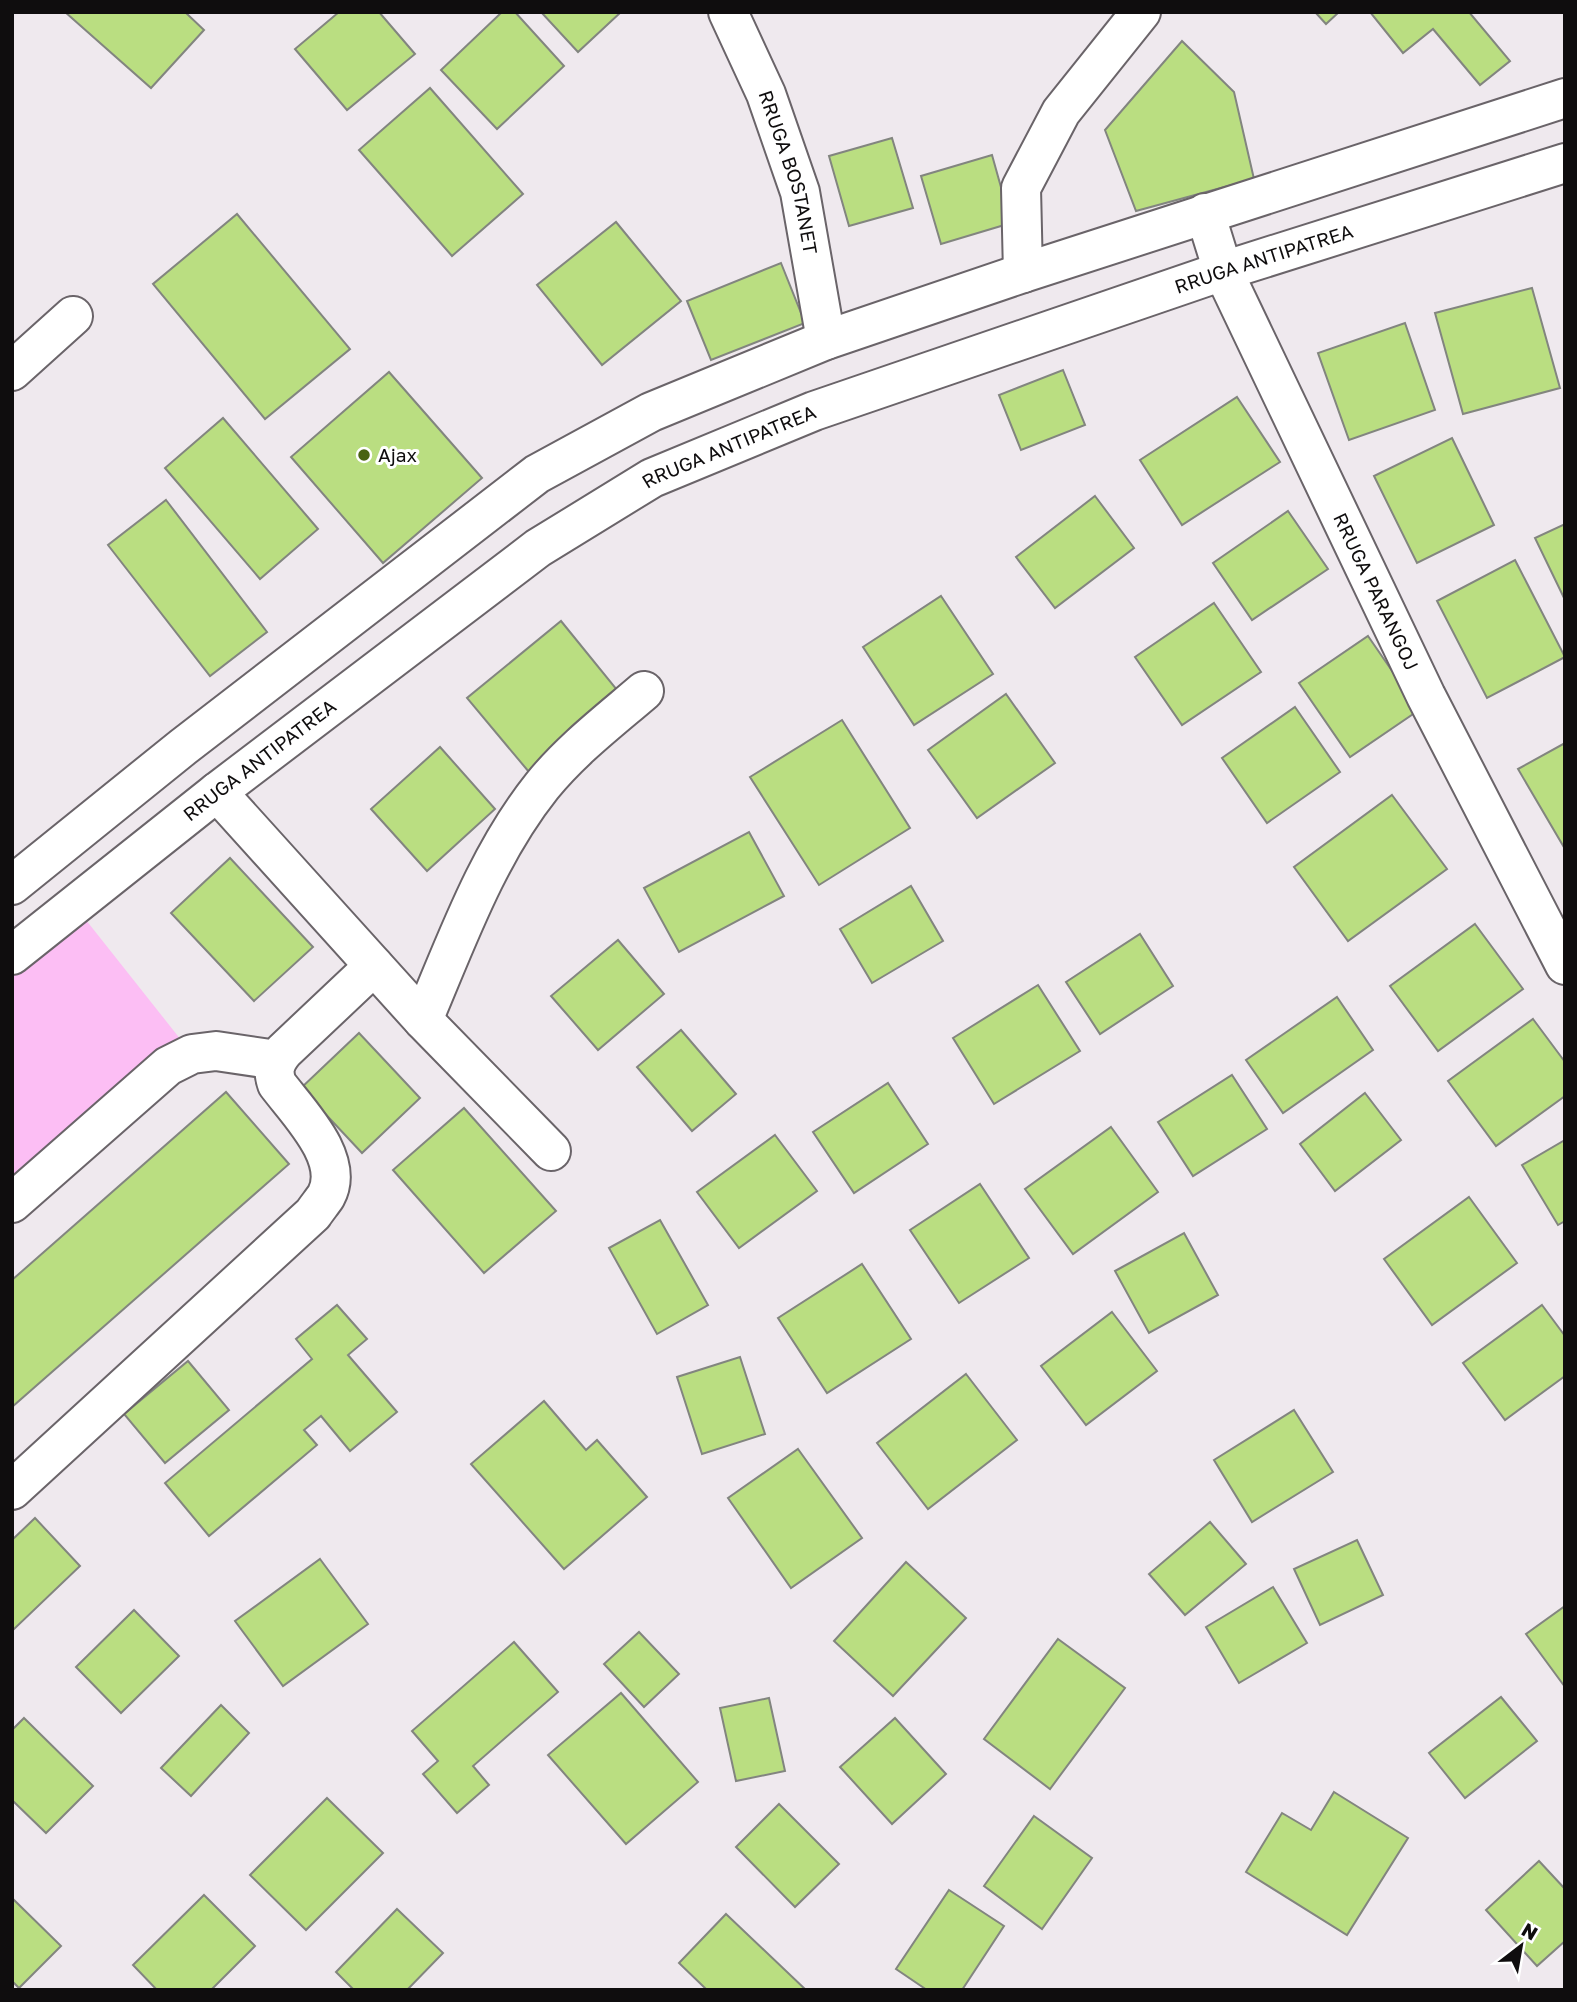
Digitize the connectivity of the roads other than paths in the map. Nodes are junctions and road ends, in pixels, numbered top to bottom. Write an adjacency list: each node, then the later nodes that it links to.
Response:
1 (728, 12): 9 (street, RRUGA BOSTANET)
2 (1142, 12): 7 (street)
3 (1565, 97): 5 (street)
4 (1565, 163): 6 (street, RRUGA ANTIPATREA)
5 (1205, 213): 6 (street, RRUGA PARANGOJ); 7 (street)
6 (1223, 271): 12 (street, RRUGA ANTIPATREA); 15 (street, RRUGA PARANGOJ)
7 (1023, 272): 9 (street)
8 (73, 316): 10 (street)
9 (826, 340): 13 (street)
10 (12, 370)
11 (644, 691): 17 (street)
12 (217, 792): 14 (street, RRUGA ANTIPATREA); 16 (street)
13 (12, 885)
14 (12, 955)
15 (1565, 965)
16 (374, 966): 17 (street); 18 (street)
17 (423, 1020): 19 (street)
18 (277, 1060): 20 (street); 21 (street)
19 (551, 1151)
20 (12, 1203)
21 (12, 1490)

